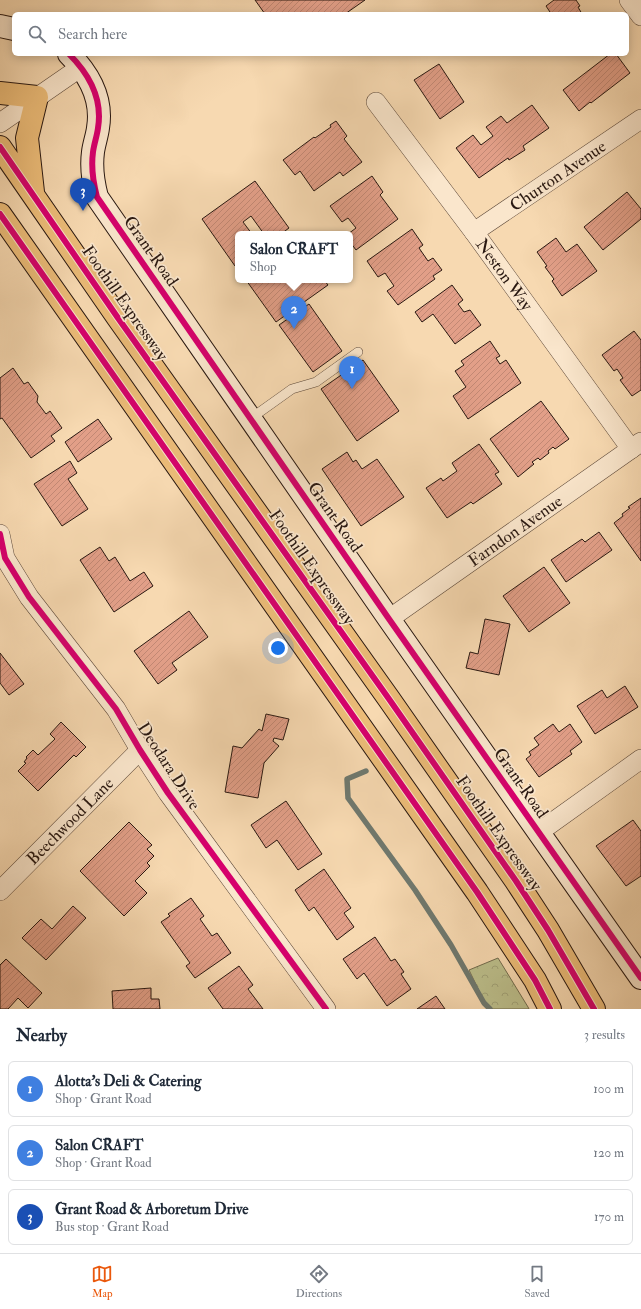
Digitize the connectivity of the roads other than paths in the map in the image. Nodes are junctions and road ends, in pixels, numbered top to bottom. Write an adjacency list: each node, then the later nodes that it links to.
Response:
1 (629, 0): 2 (street)
2 (641, 16)
3 (0, 26): 4 (street)
4 (12, 29)
5 (75, 60): 7 (street); 16 (street, Grant Road)
6 (0, 93): 7 (highway)
7 (36, 97): 10 (street); 12 (highway)
8 (376, 102): 14 (street, Neston Way)
9 (641, 119): 14 (street, Churton Avenue)
10 (0, 123)
11 (0, 147): 12 (highway, Foothill Expressway)
12 (33, 195): 27 (highway, Foothill Expressway)
13 (1, 217): 26 (highway)
14 (474, 232): 17 (street, Neston Way)
15 (358, 352): 16 (lane)
16 (250, 419): 19 (street, Grant Road)
17 (636, 445): 19 (street, Farndon Avenue)
18 (0, 534): 20 (street, Deodara Drive)
19 (389, 619): 22 (street, Grant Road)
20 (140, 750): 23 (street, Beechwood Lane); 25 (street, Deodara Drive)
21 (641, 759): 22 (street)
22 (539, 832): 24 (street, Grant Road)
23 (0, 891)
24 (641, 978)
25 (326, 1009)
26 (550, 1009)
27 (594, 1009)

